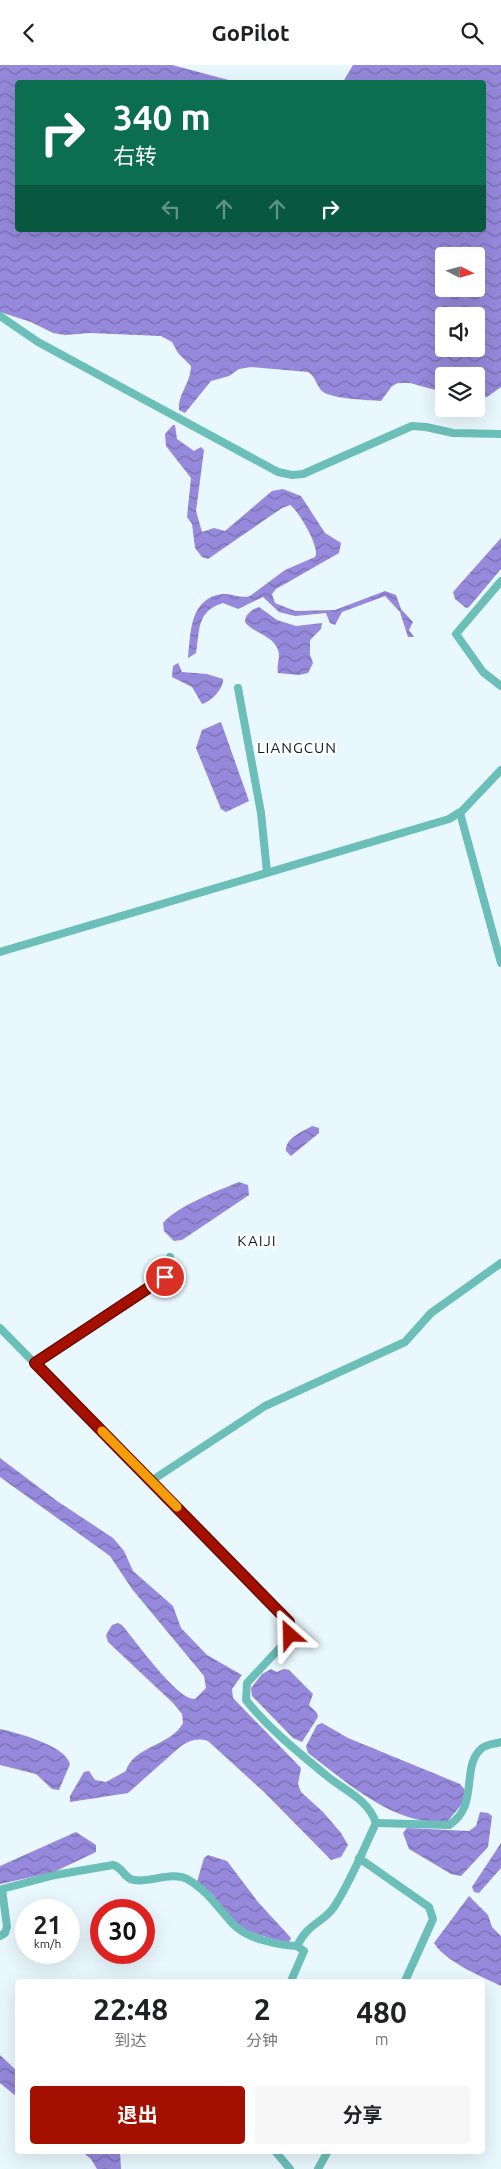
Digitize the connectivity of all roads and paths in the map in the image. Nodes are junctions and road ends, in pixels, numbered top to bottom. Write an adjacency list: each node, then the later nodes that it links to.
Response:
1 (0, 315): 2 (street)
2 (501, 434)
3 (501, 581): 4 (street)
4 (501, 686)
5 (238, 688): 8 (street)
6 (501, 770): 7 (street)
7 (460, 813): 8 (street); 10 (street)
8 (267, 872): 9 (street)
9 (0, 952)
10 (501, 963)
11 (170, 1257): 14 (street)
12 (501, 1263): 15 (street)
13 (0, 1328): 14 (street)
14 (35, 1363): 15 (street)
15 (151, 1481): 17 (street)
16 (501, 1743): 17 (street)
17 (376, 1823): 18 (street)
18 (359, 1858): 20 (street); 22 (street)
19 (0, 1936): 20 (street)
20 (297, 1946): 21 (street)
21 (292, 1979)
22 (406, 1979)
23 (278, 2154): 25 (street)
24 (326, 2154): 26 (street)
25 (290, 2169)
26 (318, 2169)

